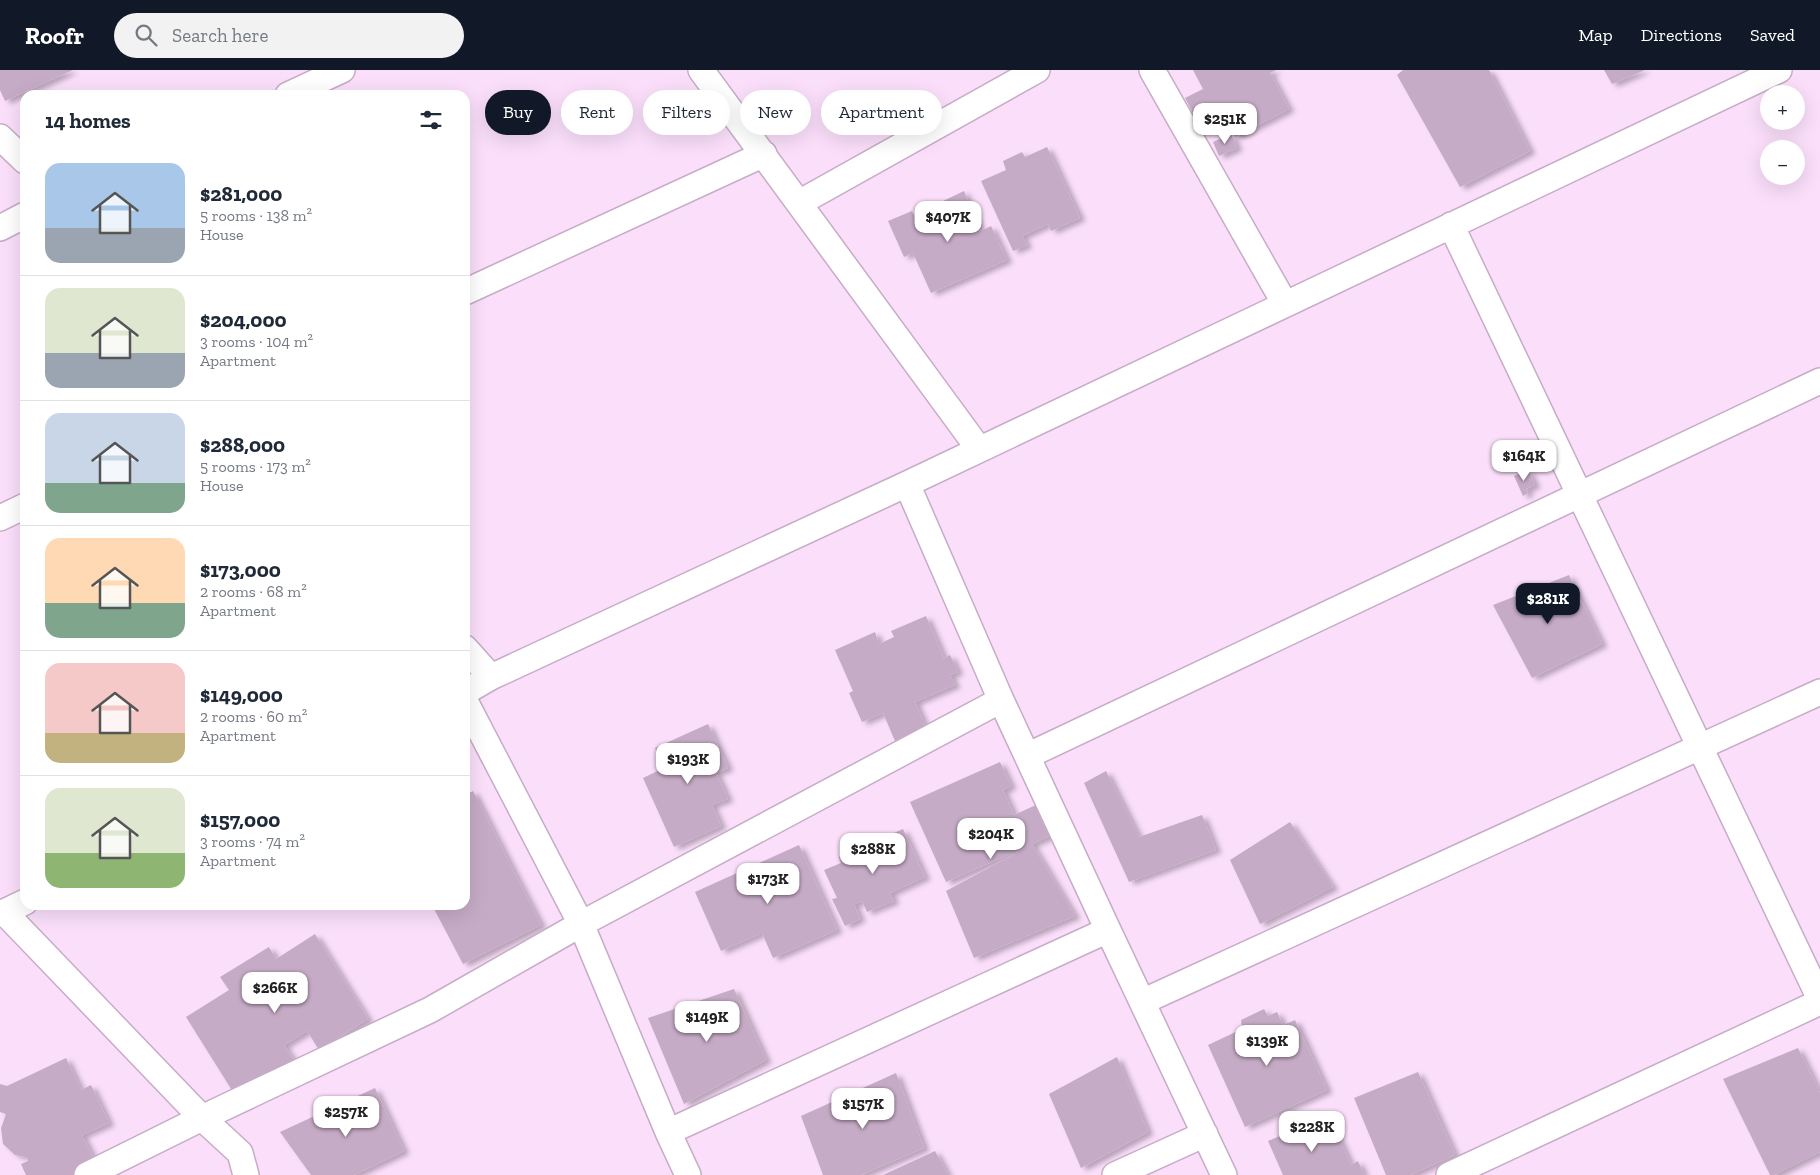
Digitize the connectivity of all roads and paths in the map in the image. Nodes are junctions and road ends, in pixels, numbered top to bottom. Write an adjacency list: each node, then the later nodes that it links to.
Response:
1 (342, 70): 6 (street)
2 (701, 70): 8 (street)
3 (1037, 70): 10 (street)
4 (1152, 70): 15 (street)
5 (1779, 70): 12 (street)
6 (299, 90)
7 (0, 136): 9 (street)
8 (764, 154): 10 (street); 14 (street)
9 (20, 157)
10 (799, 203): 17 (street)
11 (20, 218): 13 (street)
12 (1451, 226): 15 (street); 19 (street)
13 (0, 228)
14 (470, 290)
15 (1285, 304): 17 (street)
16 (1820, 382): 19 (street)
17 (979, 449): 18 (street)
18 (907, 484): 23 (street); 26 (street)
19 (1580, 495): 28 (street); 29 (street)
20 (20, 508): 21 (street)
21 (0, 518)
22 (470, 654): 23 (street)
23 (490, 677): 24 (street)
24 (470, 689)
25 (1820, 692): 28 (street)
26 (1001, 700): 29 (street); 31 (street)
27 (470, 711): 31 (street)
28 (1700, 747): 33 (street); 34 (street)
29 (1027, 756): 32 (street)
30 (10, 909): 35 (street)
31 (581, 924): 35 (street); 36 (street)
32 (1108, 930): 34 (street); 36 (street)
33 (1820, 1001): 43 (street)
34 (1142, 1002): 37 (street)
35 (202, 1118): 38 (street); 39 (street)
36 (668, 1132): 40 (street)
37 (1205, 1134): 41 (street); 42 (street)
38 (87, 1175)
39 (246, 1175)
40 (688, 1175)
41 (1115, 1175)
42 (1224, 1175)
43 (1450, 1175)

